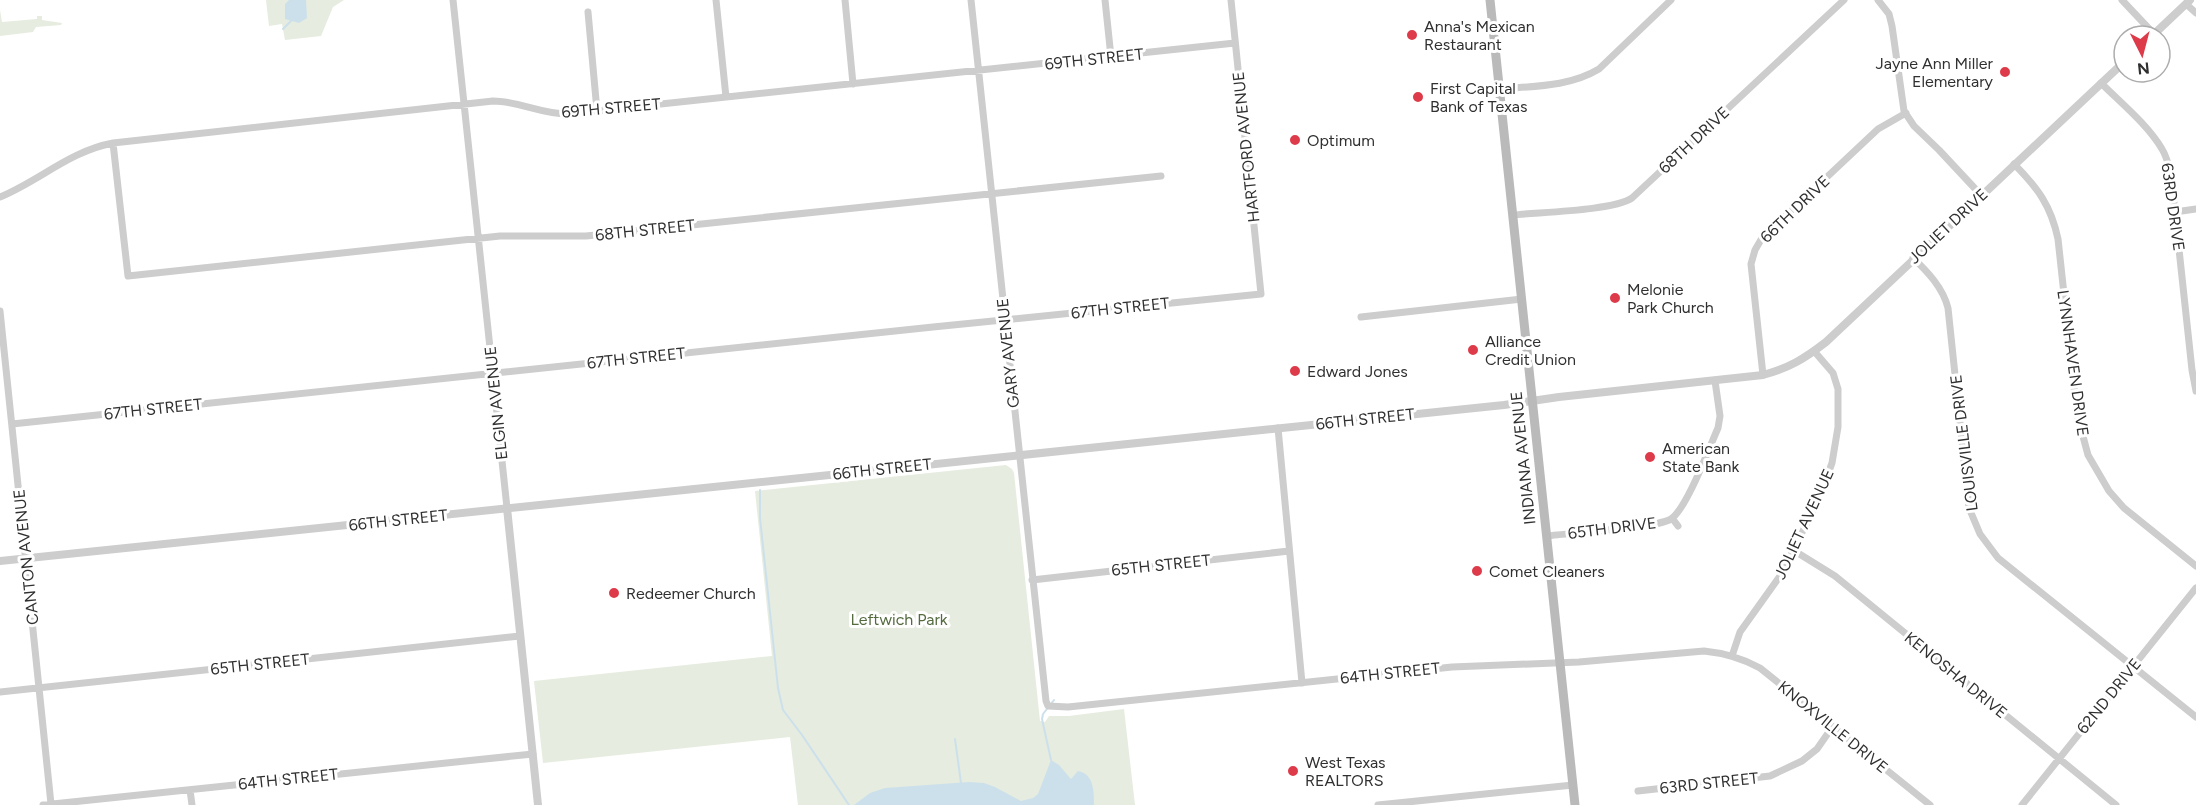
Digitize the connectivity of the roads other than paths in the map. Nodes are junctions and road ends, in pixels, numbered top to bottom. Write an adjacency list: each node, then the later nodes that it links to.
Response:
1 (453, 0): 25 (street, ELGIN AVENUE)
2 (716, 0): 24 (street)
3 (845, 0): 22 (street)
4 (971, 0): 19 (street, GARY AVENUE)
5 (1105, 0): 18 (street)
6 (1231, 0): 17 (street, HARTFORD AVENUE)
7 (1490, 0): 23 (main road, INDIANA AVENUE)
8 (1671, 0): 23 (street)
9 (1844, 0): 36 (street, 68TH DRIVE)
10 (1878, 0): 27 (street)
11 (2122, 0): 15 (street)
12 (2188, 2): 14 (street); 16 (street)
13 (588, 12): 26 (street)
14 (2196, 14)
15 (2143, 24)
16 (2165, 24)
17 (1235, 43): 18 (street, 69TH STREET); 39 (street, HARTFORD AVENUE)
18 (1111, 57): 19 (street, 69TH STREET)
19 (979, 71): 22 (street, 69TH STREET); 31 (street, GARY AVENUE)
20 (2112, 73): 21 (street, JOLIET DRIVE)
21 (2102, 83): 29 (street, JOLIET DRIVE); 35 (street, 63RD DRIVE)
22 (853, 84): 24 (street, 69TH STREET)
23 (1499, 89): 36 (main road, INDIANA AVENUE)
24 (726, 97): 26 (street, 69TH STREET)
25 (464, 104): 26 (street, 69TH STREET); 28 (street, 69TH STREET); 37 (street, ELGIN AVENUE)
26 (597, 111)
27 (1906, 114): 32 (street); 47 (street, 66TH DRIVE)
28 (113, 143): 33 (street, 69TH STREET); 37 (street, 68TH STREET)
29 (2014, 164): 32 (street, JOLIET DRIVE); 62 (street, LYNNHAVEN DRIVE)
30 (1161, 176): 31 (street, 68TH STREET)
31 (992, 193): 37 (street, 68TH STREET); 43 (street, GARY AVENUE)
32 (1981, 195): 38 (street, JOLIET DRIVE)
33 (0, 197)
34 (2196, 209): 35 (street)
35 (2175, 212): 49 (street, 63RD DRIVE)
36 (1513, 215): 40 (main road, INDIANA AVENUE)
37 (478, 239): 46 (street, ELGIN AVENUE)
38 (1913, 258): 45 (street, JOLIET DRIVE); 68 (street, LOUISVILLE DRIVE)
39 (1261, 294): 43 (street, 67TH STREET)
40 (1522, 299): 42 (street); 50 (main road, INDIANA AVENUE)
41 (0, 311): 44 (street, CANTON AVENUE)
42 (1361, 316)
43 (1005, 320): 46 (street, 67TH STREET); 53 (street, GARY AVENUE)
44 (1, 339): 51 (street, CANTON AVENUE)
45 (1814, 351): 47 (street, JOLIET DRIVE); 58 (street, JOLIET AVENUE)
46 (492, 373): 51 (street, 67TH STREET); 54 (street, ELGIN AVENUE)
47 (1763, 375): 48 (street, 66TH STREET)
48 (1715, 381): 50 (street, 66TH STREET); 55 (street, 65TH DRIVE)
49 (2196, 391)
50 (1532, 401): 52 (street, 66TH STREET); 57 (main road, INDIANA AVENUE)
51 (12, 424): 60 (street, CANTON AVENUE)
52 (1278, 428): 53 (street, 66TH STREET); 59 (street)
53 (1019, 455): 54 (street, 66TH STREET); 63 (street, GARY AVENUE)
54 (507, 508): 60 (street, 66TH STREET); 65 (street, ELGIN AVENUE)
55 (1672, 518): 56 (street); 57 (street, 65TH DRIVE)
56 (1678, 526)
57 (1547, 536): 67 (main road, INDIANA AVENUE)
58 (1793, 550): 66 (street, JOLIET AVENUE); 76 (street, KENOSHA DRIVE)
59 (1290, 551): 63 (street, 65TH STREET); 69 (street)
60 (26, 559): 61 (street, 66TH STREET); 70 (street, CANTON AVENUE)
61 (0, 561)
62 (2196, 566)
63 (1032, 580): 72 (street, GARY AVENUE)
64 (2196, 588): 68 (street, 62ND DRIVE)
65 (520, 636): 70 (street, 65TH STREET); 75 (street, ELGIN AVENUE)
66 (1732, 656): 67 (street, 64TH STREET); 74 (street, KNOXVILLE DRIVE)
67 (1560, 663): 69 (street, 64TH STREET); 77 (main road, INDIANA AVENUE)
68 (2133, 666): 73 (street, LOUISVILLE DRIVE); 76 (street, 62ND DRIVE)
69 (1302, 682): 72 (street, 64TH STREET)
70 (39, 687): 71 (street, 65TH STREET); 80 (street, CANTON AVENUE)
71 (0, 692)
72 (1048, 706)
73 (2196, 717)
74 (1833, 726): 79 (street, 63RD STREET); 86 (street, KNOXVILLE DRIVE)
75 (533, 754): 78 (street, 64TH STREET); 83 (street, ELGIN AVENUE)
76 (2059, 758): 87 (street, 62ND DRIVE); 88 (street, KENOSHA DRIVE)
77 (1573, 785): 84 (street); 85 (main road, INDIANA AVENUE)
78 (190, 790): 80 (street, 64TH STREET); 82 (street)
79 (1638, 791)
80 (51, 804): 81 (street, 64TH STREET)
81 (43, 805)
82 (192, 805)
83 (538, 805)
84 (1378, 805)
85 (1575, 805)
86 (1930, 805)
87 (2022, 805)
88 (2116, 805)

